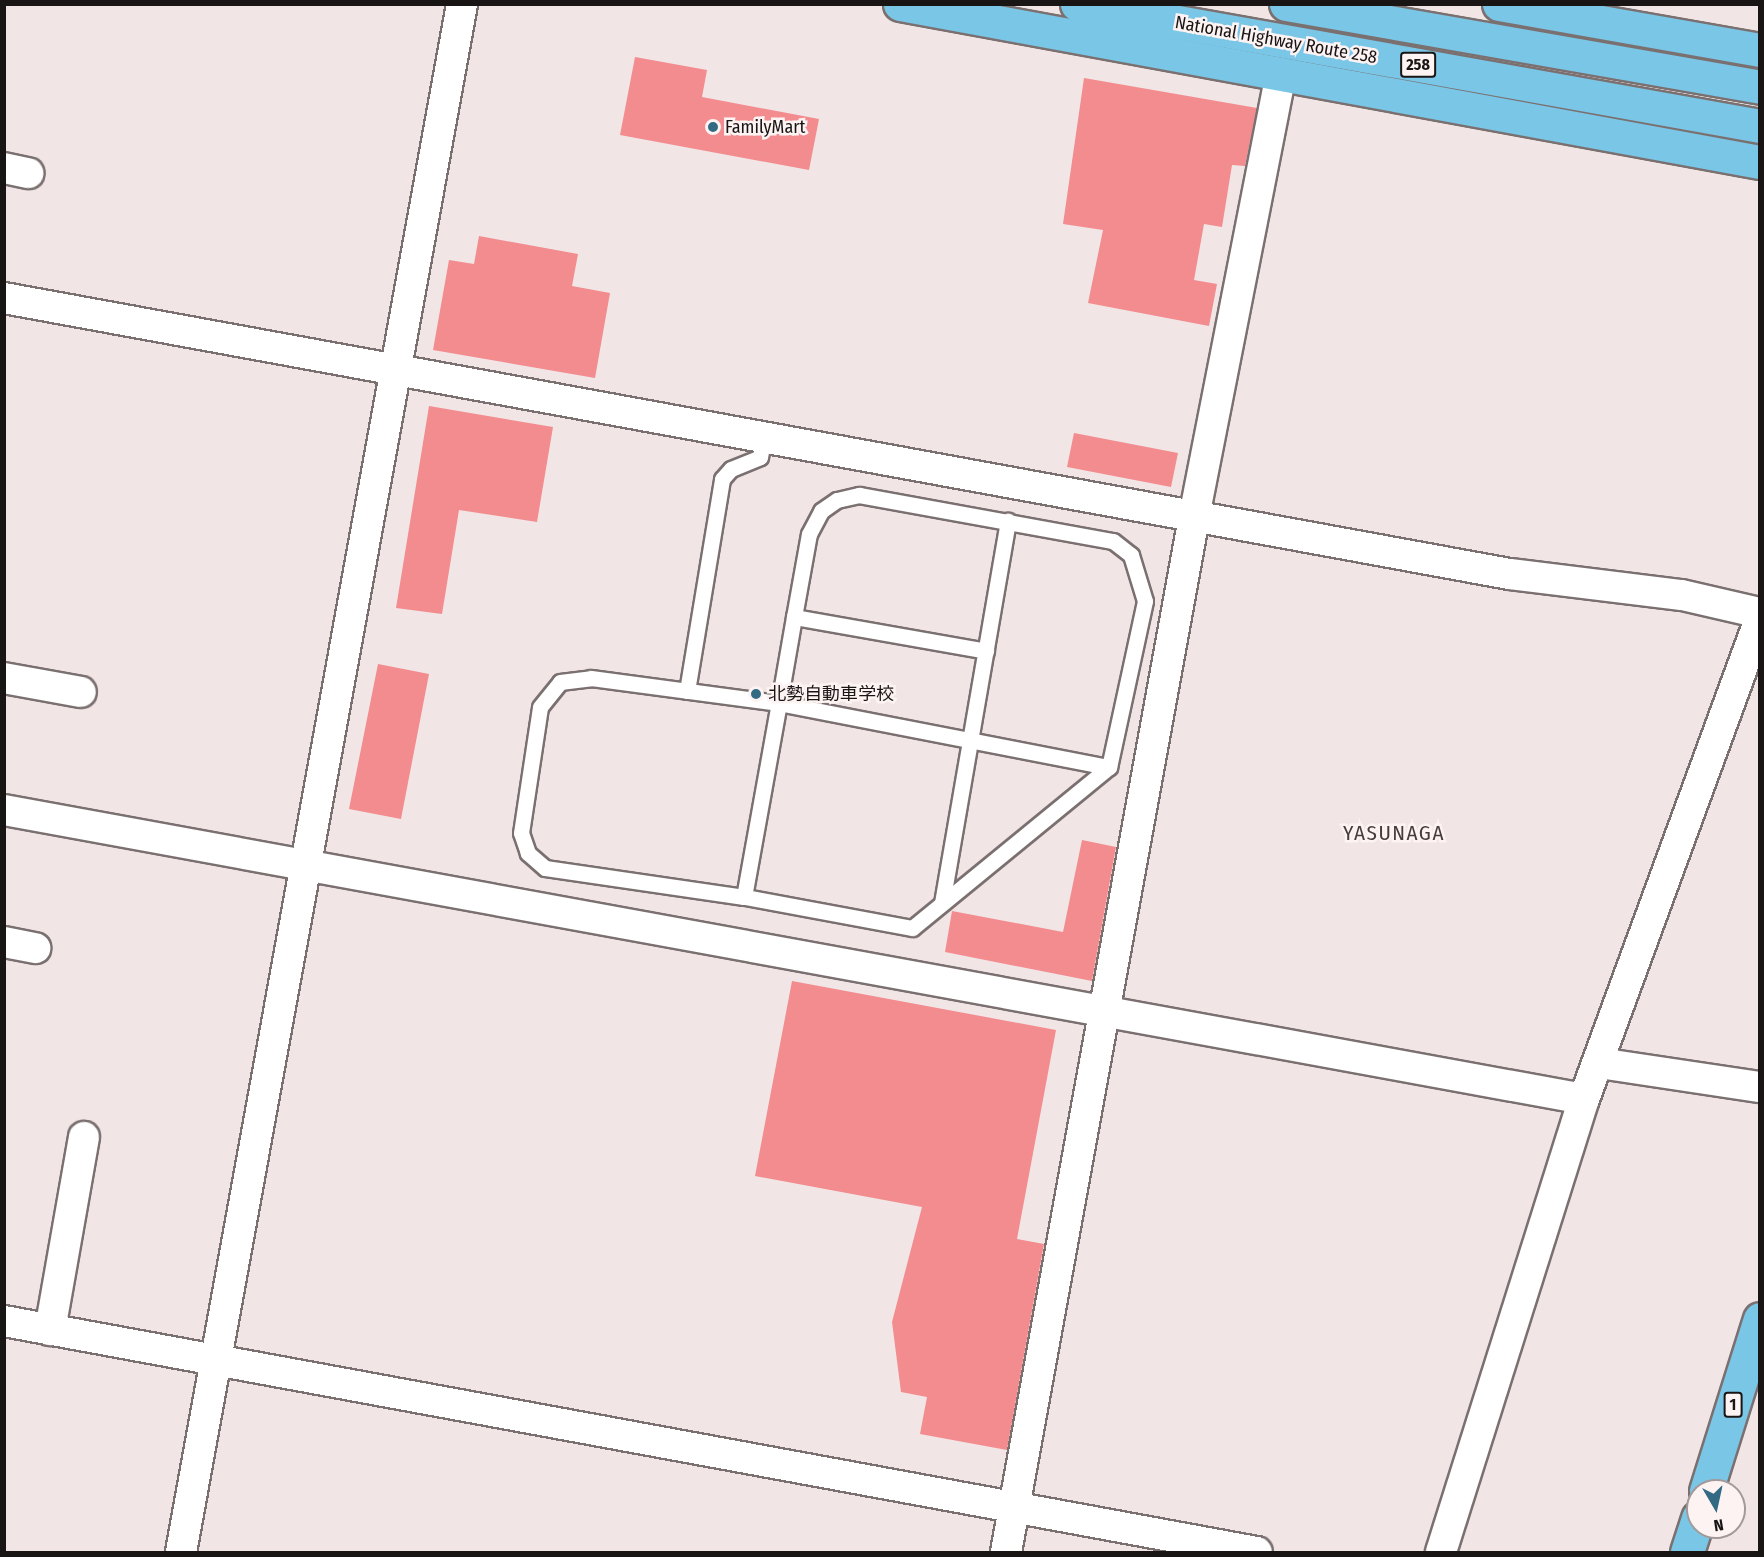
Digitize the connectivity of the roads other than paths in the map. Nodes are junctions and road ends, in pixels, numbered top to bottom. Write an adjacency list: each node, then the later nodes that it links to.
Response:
1 (462, 4): 12 (street)
2 (900, 4): 7 (highway)
3 (1077, 4): 9 (highway, National Highway Route 258 / 258)
4 (1286, 4): 8 (highway, National Highway Route 258 / 258)
5 (1499, 4): 6 (highway)
6 (1760, 50)
7 (1281, 73): 10 (highway); 14 (street)
8 (1760, 87)
9 (1760, 126)
10 (1760, 162)
11 (4, 298): 12 (street)
12 (394, 369): 13 (street); 27 (street)
13 (764, 437): 14 (street); 21 (lane)
14 (1194, 517): 16 (street); 32 (street)
15 (1008, 521): 17 (lane); 19 (lane); 25 (lane)
16 (1760, 613)
17 (794, 617): 19 (lane); 23 (lane)
18 (1760, 620): 33 (street)
19 (986, 651): 24 (lane)
20 (4, 678): 22 (street)
21 (687, 691): 23 (lane); 28 (lane)
22 (81, 692)
23 (778, 703): 24 (lane); 28 (lane)
24 (971, 740): 25 (lane); 29 (lane)
25 (1109, 767): 29 (lane)
26 (4, 810): 27 (street)
27 (305, 864): 32 (street); 40 (street)
28 (744, 897): 29 (lane)
29 (942, 903)
30 (4, 942): 31 (street)
31 (35, 948)
32 (1105, 1010): 35 (street); 42 (street)
33 (1599, 1063): 34 (street); 35 (street)
34 (1760, 1087)
35 (1584, 1099): 46 (street)
36 (84, 1137): 39 (street)
37 (1760, 1319): 41 (highway, 1)
38 (4, 1321): 39 (street)
39 (50, 1330): 40 (street)
40 (216, 1361): 42 (street); 43 (street)
41 (1710, 1479)
42 (1015, 1506): 44 (street); 45 (street)
43 (181, 1552)
44 (1006, 1552)
45 (1257, 1552)
46 (1441, 1552)

